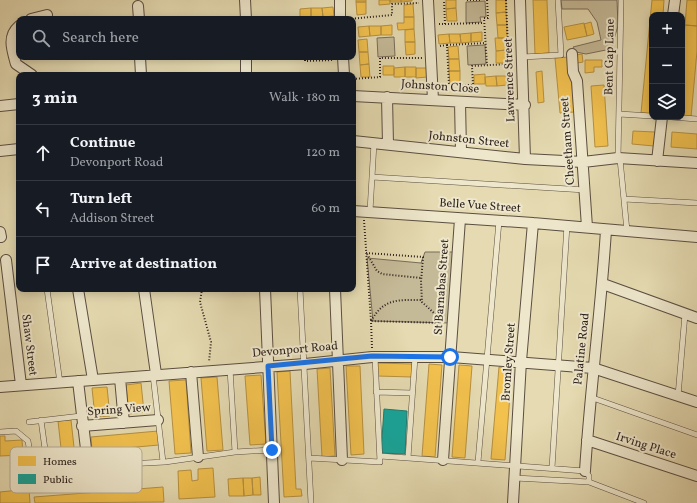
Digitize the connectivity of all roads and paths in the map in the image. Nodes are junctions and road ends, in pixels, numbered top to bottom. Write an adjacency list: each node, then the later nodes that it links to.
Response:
1 (245, 0): 18 (street)
2 (340, 0): 19 (street)
3 (444, 0): 22 (path)
4 (467, 0): 5 (path)
5 (480, 0)
6 (487, 0): 21 (path)
7 (506, 0): 36 (path)
8 (520, 0): 29 (street, Lawrence Street)
9 (558, 0): 29 (lane)
10 (621, 0): 51 (lane, Bent Gap Lane)
11 (675, 0): 14 (street)
12 (428, 1): 20 (path); 23 (street)
13 (138, 6): 17 (street)
14 (673, 12)
15 (47, 15): 16 (street)
16 (43, 16)
17 (139, 16)
18 (246, 16)
19 (343, 16)
20 (356, 17)
21 (484, 23): 22 (path); 25 (path)
22 (445, 24): 23 (path)
23 (429, 25): 27 (street)
24 (16, 28): 38 (street)
25 (486, 43): 26 (path); 37 (path)
26 (447, 45): 27 (path); 37 (path)
27 (430, 46): 30 (street)
28 (572, 54): 65 (street, Cheetham Street)
29 (522, 57): 49 (street, Lawrence Street)
30 (431, 58): 42 (path); 45 (street)
31 (140, 60): 39 (street)
32 (246, 60): 40 (street)
33 (305, 60): 34 (path)
34 (318, 60)
35 (343, 60): 41 (street)
36 (508, 64): 37 (path); 48 (path)
37 (487, 65)
38 (28, 72)
39 (141, 72)
40 (246, 72)
41 (344, 72)
42 (356, 79)
43 (356, 96): 44 (street, Johnston Close)
44 (387, 97): 45 (street, Johnston Close); 58 (street)
45 (432, 100): 46 (street, Johnston Close)
46 (460, 102): 48 (street, Johnston Close); 61 (street)
47 (16, 104): 50 (street)
48 (510, 105): 49 (street, Johnston Close)
49 (525, 105): 62 (street, Lawrence Street)
50 (0, 106)
51 (619, 114): 52 (lane); 63 (lane, Bent Gap Lane)
52 (649, 116)
53 (685, 118): 54 (lane)
54 (697, 119)
55 (662, 120): 64 (street)
56 (356, 141): 57 (street, Johnston Street)
57 (374, 143): 58 (street, Johnston Street); 67 (lane)
58 (388, 144): 61 (street, Johnston Street)
59 (16, 149): 60 (street)
60 (0, 150)
61 (460, 151): 62 (street, Johnston Street)
62 (525, 159): 65 (street, Johnston Street)
63 (619, 159): 64 (street, Johnston Street); 65 (street, Johnston Street); 69 (lane, Bent Gap Lane)
64 (657, 161): 66 (street, Johnston Street)
65 (583, 162): 68 (street, Cheetham Street)
66 (697, 163)
67 (372, 177): 68 (lane); 72 (lane)
68 (584, 190): 77 (street, Cheetham Street)
69 (624, 199): 70 (lane); 79 (lane, Bent Gap Lane)
70 (697, 203)
71 (356, 211): 72 (street, Belle Vue Street)
72 (367, 211): 73 (street, Belle Vue Street); 81 (path)
73 (460, 219): 74 (street, Belle Vue Street); 96 (street, St Barnabas Street)
74 (499, 221): 75 (street, Belle Vue Street); 101 (lane)
75 (533, 223): 76 (street, Belle Vue Street); 102 (street, Bromley Street)
76 (567, 225): 77 (street, Belle Vue Street); 104 (lane)
77 (587, 227): 78 (street, Belle Vue Street)
78 (606, 230): 79 (street, Belle Vue Street); 84 (street, Palatine Road)
79 (627, 232): 80 (street, Belle Vue Street)
80 (697, 237)
81 (366, 253): 83 (path); 83 (path); 95 (path)
82 (6, 260): 115 (street, Shaw Street)
83 (421, 278): 92 (path)
84 (603, 284): 93 (street); 106 (street, Palatine Road)
85 (46, 292): 114 (lane)
86 (78, 292): 112 (street)
87 (144, 292): 110 (street)
88 (202, 292): 108 (path)
89 (265, 292): 105 (street)
90 (300, 292): 103 (lane)
91 (335, 292): 100 (street)
92 (422, 300): 95 (path); 96 (path)
93 (685, 314): 94 (street); 119 (lane)
94 (697, 318)
95 (371, 321): 96 (path); 97 (path)
96 (447, 323): 99 (street, St Barnabas Street)
97 (373, 357): 98 (street, Devonport Road); 100 (street, Devonport Road); 117 (lane)
98 (415, 357): 99 (street, Devonport Road); 118 (lane)
99 (450, 357): 101 (street, Devonport Road); 140 (street, St Barnabas Street)
100 (338, 359): 103 (street, Devonport Road); 139 (street)
101 (488, 359): 102 (street, Devonport Road); 142 (lane)
102 (521, 361): 104 (street, Devonport Road); 144 (street, Bromley Street)
103 (305, 364): 105 (street, Devonport Road); 137 (lane)
104 (560, 365): 106 (street, Devonport Road); 145 (lane)
105 (268, 366): 107 (street, Devonport Road); 133 (street)
106 (593, 368): 119 (street, Devonport Road); 120 (street, Palatine Road)
107 (230, 369): 108 (street, Devonport Road); 134 (lane)
108 (211, 371): 109 (street, Devonport Road)
109 (191, 372): 110 (street, Devonport Road); 136 (street)
110 (155, 375): 111 (street, Devonport Road); 123 (lane)
111 (120, 378): 112 (street, Devonport Road); 126 (street)
112 (93, 380): 113 (street, Devonport Road)
113 (78, 381): 114 (street, Devonport Road); 124 (street)
114 (60, 383): 115 (street, Devonport Road)
115 (21, 385): 116 (street, Devonport Road)
116 (0, 387)
117 (376, 392): 118 (lane); 135 (lane)
118 (412, 393): 138 (lane)
119 (678, 396): 121 (street, Devonport Road)
120 (590, 397): 128 (lane); 129 (street, Palatine Road)
121 (697, 402)
122 (41, 420): 124 (lane); 125 (lane); 131 (lane)
123 (158, 420): 126 (street, Spring View); 141 (lane)
124 (82, 421): 126 (street, Spring View); 132 (street)
125 (29, 422)
126 (124, 423)
127 (0, 432): 130 (lane)
128 (697, 435)
129 (587, 440): 146 (street, Palatine Road); 147 (street, Irving Place)
130 (29, 447)
131 (45, 447)
132 (85, 447)
133 (272, 450): 134 (lane); 150 (street)
134 (235, 452): 136 (lane)
135 (380, 456): 138 (lane); 139 (lane)
136 (198, 457): 141 (lane)
137 (309, 458): 139 (lane); 151 (lane)
138 (408, 458): 140 (lane)
139 (342, 460)
140 (443, 460): 142 (lane)
141 (163, 462): 143 (lane)
142 (478, 462): 144 (lane)
143 (142, 463)
144 (516, 464): 145 (lane); 148 (street, Bromley Street)
145 (552, 468): 146 (lane)
146 (585, 471): 149 (lane)
147 (697, 476)
148 (515, 478): 149 (lane); 152 (street, Bromley Street)
149 (589, 482): 153 (lane)
150 (274, 503)
151 (312, 503)
152 (512, 503)
153 (644, 503)

